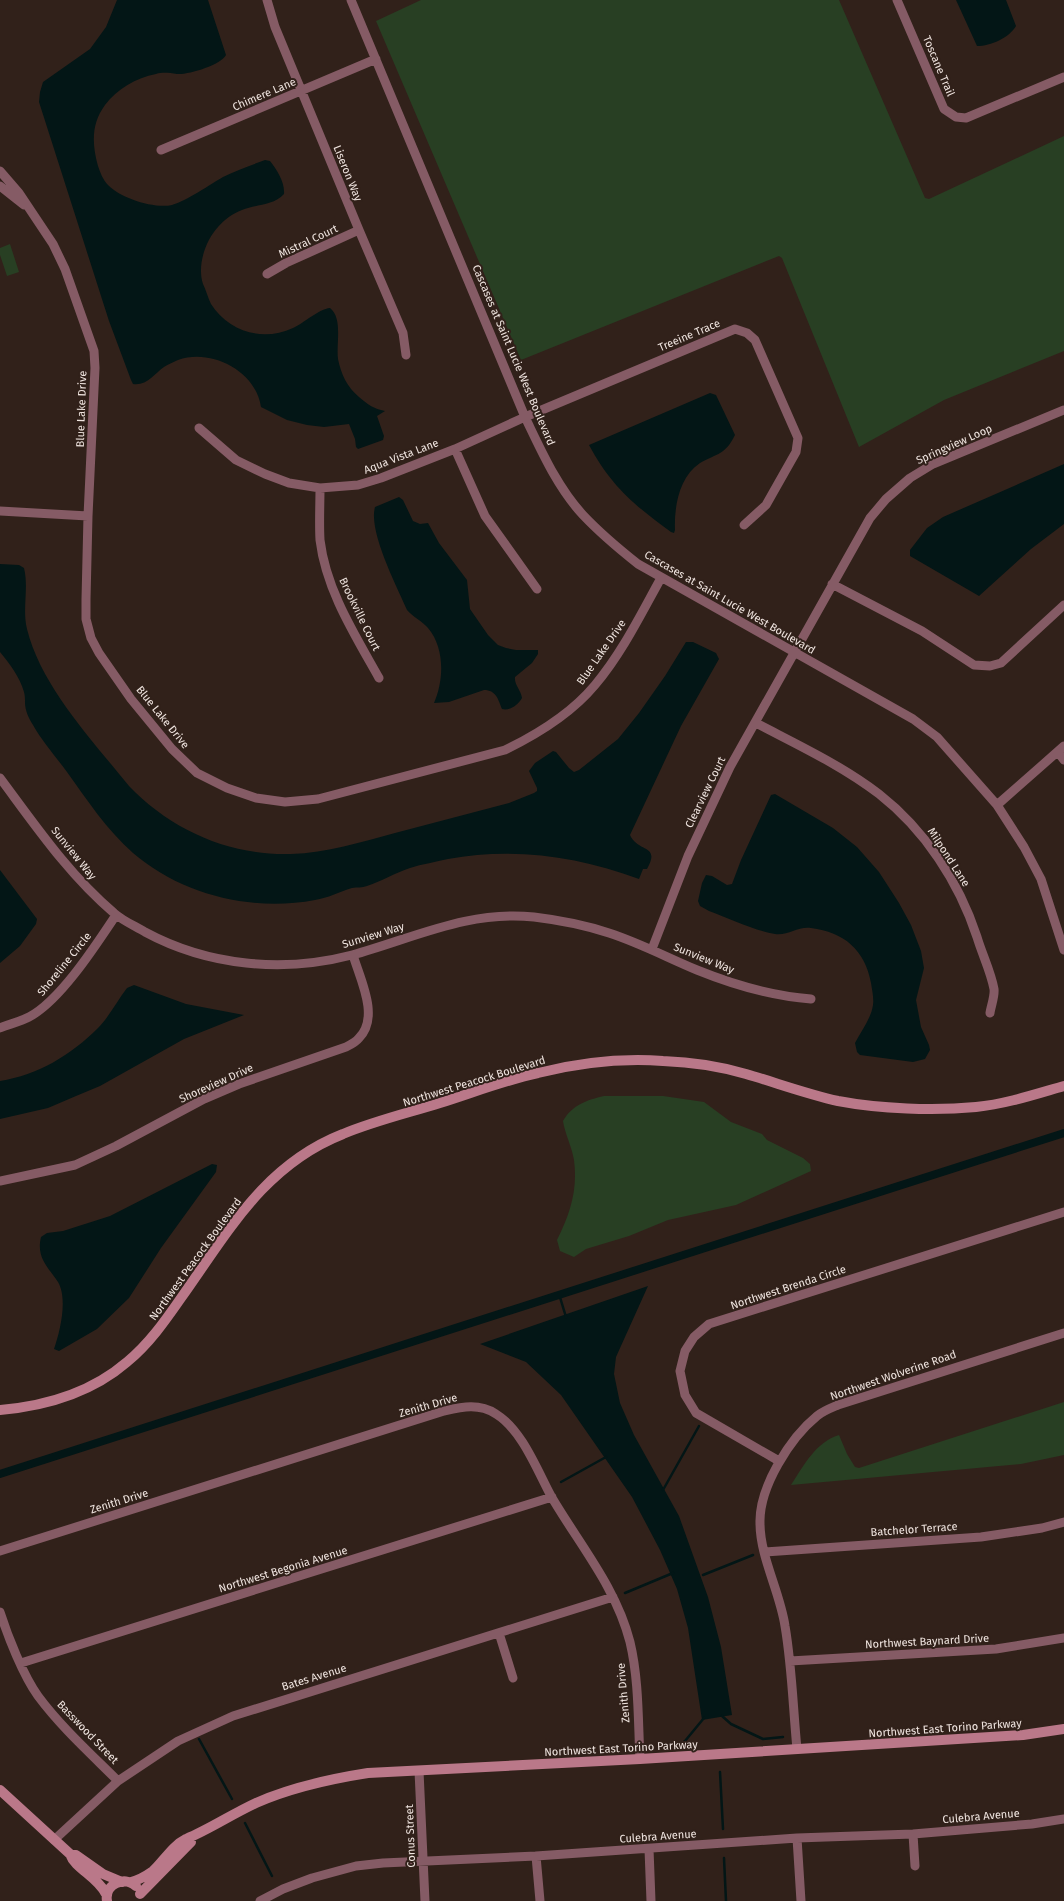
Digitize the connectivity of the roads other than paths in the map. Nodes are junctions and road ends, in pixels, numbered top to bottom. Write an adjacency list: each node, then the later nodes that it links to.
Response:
1 (267, 0): 6 (street, Liseron Way)
2 (351, 0): 4 (street, Cascases at Saint Lucie West Boulevard)
3 (897, 0): 5 (street, Toscane Trail)
4 (376, 59): 6 (street, Chimere Lane); 15 (street, Cascases at Saint Lucie West Boulevard)
5 (1064, 77)
6 (302, 91): 7 (street, Chimere Lane); 11 (street, Liseron Way)
7 (160, 150)
8 (0, 171): 10 (street, Blue Lake Drive)
9 (0, 186): 10 (street, Blue Lake Drive)
10 (30, 210): 20 (street, Blue Lake Drive)
11 (359, 230): 12 (street, Mistral Court); 13 (street, Liseron Way)
12 (267, 274)
13 (406, 355)
14 (1064, 410): 23 (street, Springview Loop)
15 (525, 417): 17 (street, Aqua Vista Lane); 21 (street, Treeine Trace); 22 (street, Cascases at Saint Lucie West Boulevard)
16 (199, 428): 18 (street, Aqua Vista Lane)
17 (455, 448): 18 (street, Aqua Vista Lane); 24 (street)
18 (320, 488): 27 (street, Brookville Court)
19 (0, 511): 20 (street)
20 (88, 516): 22 (street, Blue Lake Drive)
21 (744, 525)
22 (661, 578): 26 (street, Cascases at Saint Lucie West Boulevard)
23 (832, 584): 25 (street); 26 (street, Springview Loop)
24 (537, 589)
25 (1064, 605)
26 (794, 653): 28 (street, Clearview Court); 32 (street, Cascases at Saint Lucie West Boulevard)
27 (379, 678)
28 (756, 723): 34 (street, Clearview Court); 38 (street, Milpond Lane)
29 (1061, 749): 30 (street); 32 (street)
30 (1064, 760)
31 (0, 778): 33 (street, Sunview Way)
32 (997, 805): 35 (street, Cascases at Saint Lucie West Boulevard)
33 (116, 915): 36 (street, Sunview Way); 39 (street, Shoreline Circle)
34 (652, 949): 36 (street, Sunview Way); 37 (street, Sunview Way)
35 (1064, 950)
36 (353, 954): 41 (street, Shoreview Drive)
37 (811, 999)
38 (990, 1013)
39 (0, 1028)
40 (1064, 1086): 44 (street, Northwest Peacock Boulevard)
41 (0, 1181)
42 (1064, 1212): 45 (street, Northwest Brenda Circle)
43 (1064, 1333): 45 (street, Northwest Wolverine Road)
44 (0, 1410)
45 (779, 1461): 49 (street, Northwest Wolverine Road)
46 (552, 1497): 48 (street, Zenith Drive); 50 (street, Zenith Drive); 55 (street, Northwest Begonia Avenue)
47 (1064, 1522): 49 (street, Batchelor Terrace)
48 (0, 1551)
49 (765, 1552): 54 (street, Northwest Wolverine Road)
50 (613, 1597): 52 (street, Bates Avenue); 59 (street, Zenith Drive)
51 (0, 1612): 55 (street, Basswood Street)
52 (499, 1633): 56 (street); 61 (street, Bates Avenue)
53 (1064, 1638): 54 (street, Northwest Baynard Drive)
54 (790, 1661): 58 (street, Northwest Wolverine Road)
55 (21, 1663): 61 (street, Basswood Street)
56 (513, 1678)
57 (1064, 1729): 58 (street, Northwest East Torino Parkway)
58 (797, 1750): 59 (street, Northwest East Torino Parkway)
59 (640, 1759): 60 (street, Northwest East Torino Parkway)
60 (420, 1771): 65 (street, Northwest East Torino Parkway); 71 (street, Conus Street)
61 (118, 1781): 67 (street, Bates Avenue)
62 (0, 1790): 67 (street)
63 (1064, 1819): 64 (street, Culebra Avenue)
64 (913, 1834): 66 (street, Culebra Avenue); 72 (street)
65 (192, 1838): 73 (street, Northwest East Torino Parkway); 75 (street, Northwest East Torino Parkway)
66 (797, 1838): 68 (street, Culebra Avenue); 80 (street)
67 (54, 1840): 69 (street)
68 (649, 1849): 70 (street, Culebra Avenue); 79 (street)
69 (70, 1854): 73 (street); 74 (street)
70 (536, 1856): 71 (street, Culebra Avenue); 78 (street)
71 (423, 1861): 76 (street, Culebra Avenue); 77 (street, Conus Street)
72 (916, 1866)
73 (127, 1882): 74 (street, Northwest East Torino Parkway); 75 (street)
74 (106, 1897)
75 (141, 1898)
76 (260, 1901)
77 (425, 1901)
78 (540, 1901)
79 (650, 1901)
80 (801, 1901)

